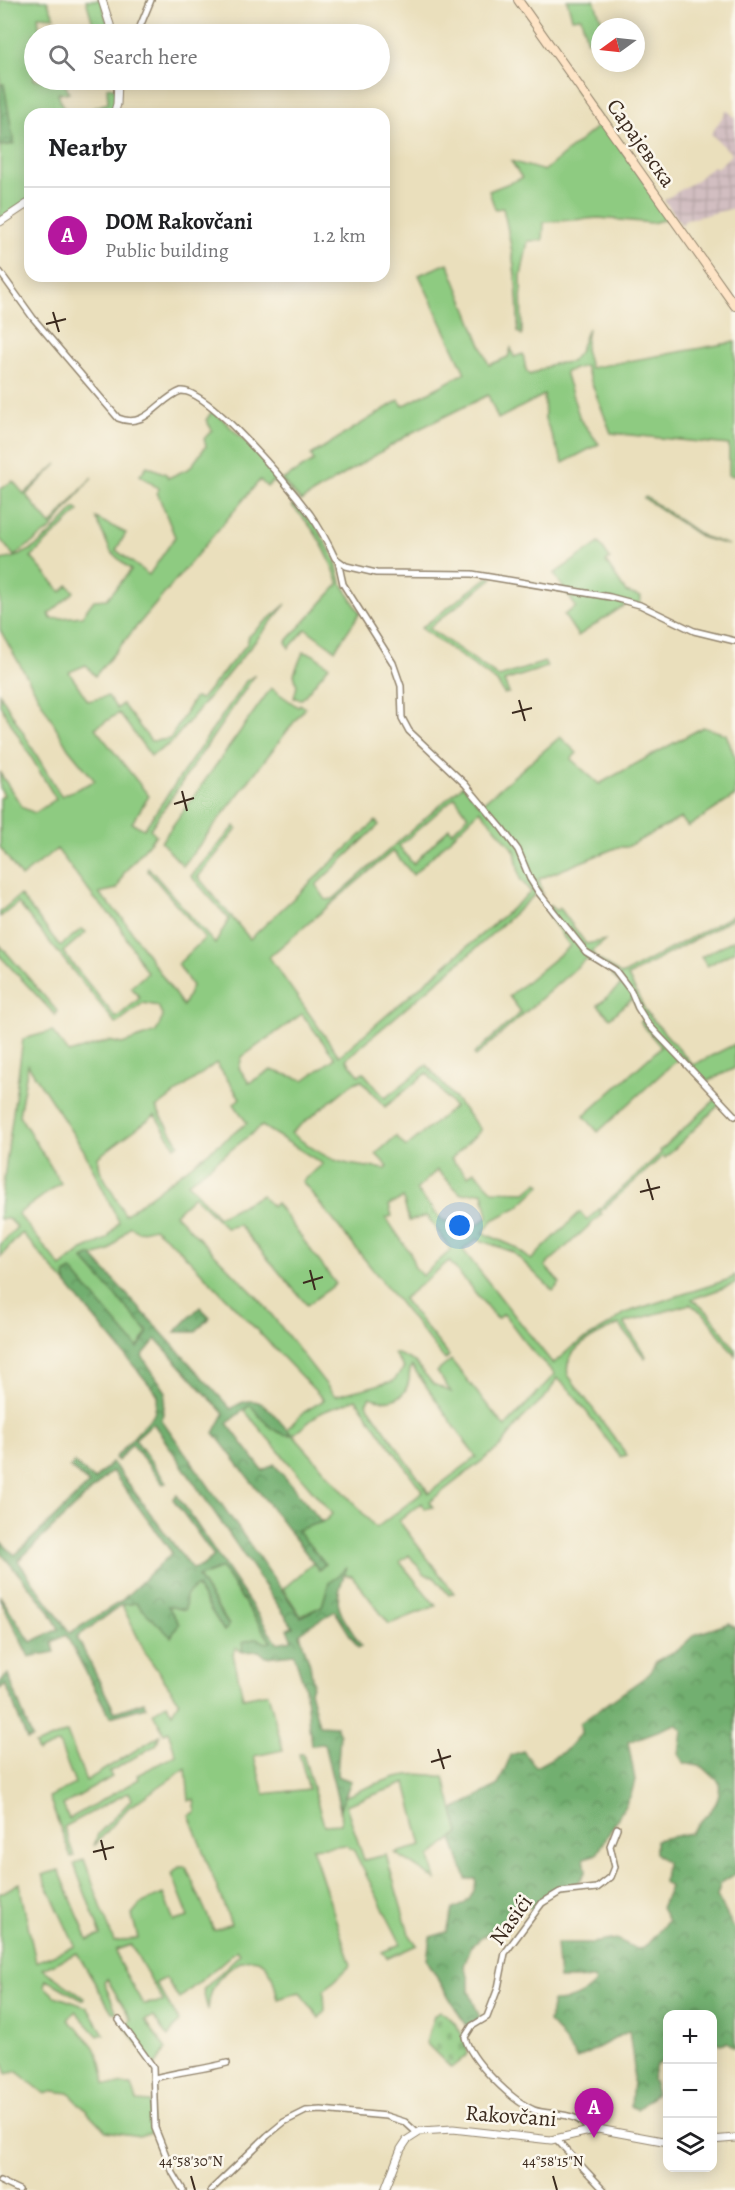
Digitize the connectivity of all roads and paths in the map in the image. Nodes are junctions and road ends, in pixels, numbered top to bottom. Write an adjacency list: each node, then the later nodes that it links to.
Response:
1 (102, 0): 4 (street)
2 (151, 0): 5 (street)
3 (518, 0): 11 (main road, Сарајевска)
4 (110, 24)
5 (141, 24)
6 (117, 90): 7 (street)
7 (115, 108)
8 (24, 206): 9 (street)
9 (0, 222)
10 (0, 272): 12 (street)
11 (735, 306)
12 (338, 561): 13 (street); 14 (street)
13 (735, 641)
14 (735, 1116)
15 (617, 1828): 19 (street, Nasići)
16 (119, 2020): 18 (street)
17 (227, 2064): 18 (street)
18 (155, 2078): 27 (street)
19 (588, 2131): 22 (street, Rakovčani); 24 (street, Rakovčani)
20 (417, 2133): 22 (street, Rakovčani); 28 (street); 29 (street)
21 (735, 2139): 23 (street)
22 (557, 2140): 30 (street)
23 (717, 2140)
24 (663, 2141)
25 (0, 2181): 26 (street)
26 (20, 2190)
27 (183, 2190)
28 (211, 2190)
29 (385, 2190)
30 (604, 2190)

